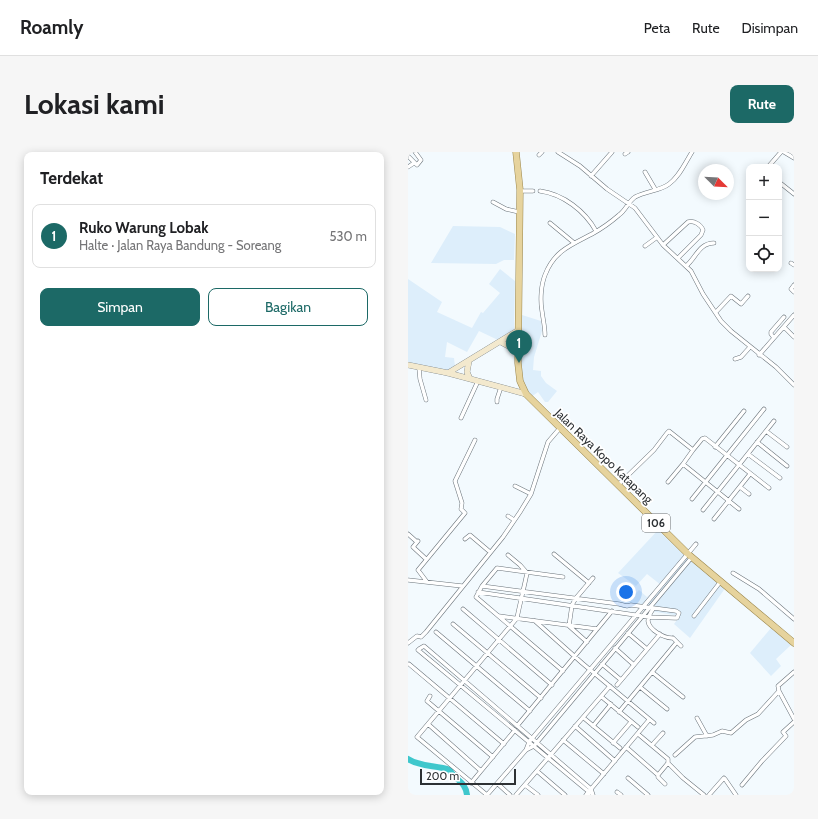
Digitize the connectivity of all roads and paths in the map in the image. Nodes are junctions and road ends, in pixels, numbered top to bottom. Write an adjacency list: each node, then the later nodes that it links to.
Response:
1 (416, 152): 9 (street)
2 (516, 152): 16 (main road, 106)
3 (558, 152): 13 (street)
4 (612, 152): 13 (street)
5 (692, 152): 15 (street)
6 (782, 152): 8 (street); 10 (street)
7 (408, 156): 9 (street)
8 (794, 158)
9 (414, 163): 11 (street)
10 (771, 164)
11 (408, 167)
12 (645, 172): 15 (street)
13 (591, 176): 21 (street)
14 (782, 184): 19 (street)
15 (654, 188): 21 (street)
16 (520, 191): 17 (street); 22 (main road, 106)
17 (533, 191)
18 (540, 191): 24 (street)
19 (794, 194)
20 (493, 202): 22 (street)
21 (628, 202): 24 (street); 25 (street)
22 (519, 212): 39 (main road, 106)
23 (550, 223): 26 (street)
24 (595, 229): 26 (street)
25 (656, 238): 28 (street); 29 (street)
26 (572, 241): 40 (street)
27 (714, 243): 31 (street)
28 (663, 245): 30 (street); 30 (street)
29 (645, 246)
30 (678, 258): 31 (street)
31 (686, 266): 35 (street)
32 (794, 285): 33 (street)
33 (794, 292)
34 (748, 296): 35 (street)
35 (716, 312): 44 (street)
36 (794, 315): 38 (street)
37 (784, 317): 42 (street)
38 (784, 327): 41 (street); 42 (street)
39 (517, 331): 43 (main road); 45 (main road, 106)
40 (546, 335)
41 (794, 337)
42 (774, 338): 46 (street)
43 (501, 342): 45 (main road); 48 (main road)
44 (750, 347): 46 (street); 47 (street)
45 (518, 351): 55 (main road, 106)
46 (759, 355): 54 (street)
47 (735, 359)
48 (469, 361): 51 (main road); 52 (main road)
49 (408, 365): 50 (main road)
50 (419, 368): 51 (main road); 59 (street)
51 (448, 373): 52 (main road)
52 (470, 380): 53 (main road)
53 (478, 381): 56 (main road); 63 (street)
54 (794, 385)
55 (522, 386): 57 (main road); 58 (main road, 106)
56 (501, 387): 57 (main road); 60 (street)
57 (517, 392): 58 (main road)
58 (526, 394): 65 (main road, Jalan Raya Kopo Katapang / 106)
59 (426, 400)
60 (497, 402)
61 (764, 409): 73 (street)
62 (744, 411): 69 (street)
63 (460, 418)
64 (774, 421): 66 (street)
65 (560, 428): 81 (main road, Jalan Raya Kopo Katapang / 106); 86 (street)
66 (766, 431): 68 (street); 70 (street)
67 (475, 440): 102 (street)
68 (757, 442): 72 (street); 76 (street)
69 (716, 447): 71 (street); 73 (street)
70 (787, 447)
71 (693, 450): 74 (street); 81 (street)
72 (748, 454): 75 (street); 78 (street)
73 (727, 456): 75 (street); 80 (street)
74 (682, 464): 79 (street); 80 (street)
75 (739, 465): 77 (street); 85 (street)
76 (787, 466)
77 (750, 474): 83 (street); 84 (street)
78 (780, 478)
79 (668, 482)
80 (706, 483): 85 (street); 88 (street)
81 (618, 485): 101 (main road, Jalan Raya Kopo Katapang / 106)
82 (515, 486): 86 (street)
83 (740, 487): 87 (street); 89 (street)
84 (769, 488)
85 (718, 492): 89 (street); 91 (street)
86 (531, 494): 94 (street)
87 (748, 494)
88 (692, 499)
89 (729, 501): 90 (street); 93 (street)
90 (739, 509)
91 (703, 510)
92 (508, 516): 94 (street)
93 (714, 519)
94 (514, 520): 98 (street)
95 (408, 534): 102 (street)
96 (465, 538): 98 (street)
97 (696, 544): 101 (street)
98 (490, 552): 111 (street)
99 (554, 554): 110 (street)
100 (508, 555): 103 (street)
101 (690, 555): 108 (main road, Jalan Raya Kopo Katapang / 106); 118 (street); 119 (street)
102 (426, 559): 109 (street)
103 (527, 573): 105 (street); 112 (street); 114 (street)
104 (733, 573): 128 (street)
105 (563, 577)
106 (593, 578): 110 (street)
107 (408, 580): 109 (street)
108 (721, 581): 125 (street); 141 (main road, Jalan Raya Kopo Katapang / 106)
109 (427, 582): 111 (street)
110 (589, 583): 116 (street)
111 (462, 586): 140 (street)
112 (482, 586): 113 (street); 114 (street)
113 (478, 592): 115 (street); 123 (street)
114 (524, 592): 115 (street); 116 (street)
115 (521, 598): 117 (street); 127 (street)
116 (576, 598): 117 (street); 118 (street)
117 (572, 606): 121 (street); 131 (street)
118 (643, 607): 119 (street); 122 (street)
119 (651, 608): 124 (street); 126 (street); 126 (street)
120 (463, 609): 137 (street)
121 (612, 611): 122 (street); 133 (street)
122 (637, 615): 124 (street); 152 (street)
123 (498, 616): 127 (street); 132 (street)
124 (643, 616): 126 (street); 135 (street)
125 (694, 616)
126 (649, 617): 136 (street)
127 (517, 618): 129 (street); 132 (street)
128 (794, 618)
129 (535, 621): 131 (street); 146 (street)
130 (453, 624): 145 (street)
131 (569, 626): 133 (street); 138 (street)
132 (511, 627): 137 (street); 151 (street)
133 (597, 630): 138 (street)
134 (436, 632): 150 (street)
135 (628, 633): 143 (street); 144 (street)
136 (660, 634): 139 (street); 144 (street)
137 (499, 640): 145 (street); 158 (street)
138 (586, 642): 146 (street)
139 (677, 642): 142 (street); 153 (street)
140 (408, 643)
141 (794, 643)
142 (682, 646)
143 (616, 648): 148 (street); 149 (street)
144 (648, 649): 149 (street)
145 (488, 653): 150 (street); 165 (street)
146 (575, 657): 151 (street); 152 (street)
147 (410, 664): 164 (street)
148 (602, 664): 152 (street); 155 (street)
149 (634, 664): 155 (street)
150 (476, 666): 156 (street); 171 (street)
151 (563, 671): 158 (street)
152 (592, 672): 160 (street); 187 (street); 190 (street)
153 (652, 672): 161 (street); 167 (street)
154 (794, 672): 162 (street)
155 (621, 680): 159 (street)
156 (464, 681): 157 (street); 157 (street); 185 (street)
157 (461, 685): 164 (street); 185 (street)
158 (552, 685): 165 (street)
159 (617, 685)
160 (610, 686): 168 (street); 182 (street)
161 (640, 687): 168 (street); 170 (street)
162 (779, 692): 176 (street); 189 (street)
163 (430, 696): 172 (street)
164 (450, 698): 172 (street); 194 (street)
165 (541, 698): 171 (street)
166 (603, 698): 169 (street)
167 (683, 698)
168 (627, 702): 173 (street); 177 (street)
169 (611, 704): 173 (street); 183 (street)
170 (667, 709)
171 (530, 711): 185 (street)
172 (439, 712): 181 (street); 202 (street)
173 (619, 712): 178 (street)
174 (697, 718): 189 (street)
175 (585, 719): 183 (street)
176 (794, 719)
177 (649, 720): 180 (street); 188 (street)
178 (631, 722): 184 (street); 193 (street)
179 (794, 722): 214 (street)
180 (654, 723)
181 (428, 724): 205 (street); 210 (street)
182 (575, 726): 192 (street); 203 (street)
183 (593, 726): 193 (street)
184 (638, 727)
185 (516, 728): 191 (street); 194 (street)
186 (663, 733): 196 (street)
187 (536, 734): 190 (street); 191 (street)
188 (638, 734): 196 (street); 197 (street)
189 (707, 736): 201 (street)
190 (541, 738): 195 (street)
191 (530, 740): 195 (street); 199 (street)
192 (563, 740): 200 (street); 207 (street)
193 (612, 743): 198 (street)
194 (504, 744): 202 (street)
195 (536, 745): 199 (street); 200 (street)
196 (652, 746): 204 (street)
197 (626, 747): 203 (street); 208 (street)
198 (620, 748)
199 (526, 750): 211 (street)
200 (549, 756): 206 (street); 216 (street)
201 (675, 756)
202 (493, 757): 205 (street)
203 (615, 761): 207 (street)
204 (668, 763): 208 (street); 225 (street)
205 (482, 771): 210 (street)
206 (537, 771): 213 (street); 222 (street)
207 (604, 774): 216 (street)
208 (658, 774): 212 (street)
209 (628, 778): 217 (street)
210 (471, 783): 211 (street)
211 (498, 784): 219 (street)
212 (665, 784)
213 (525, 785): 220 (street); 221 (street)
214 (742, 785)
215 (617, 792): 224 (street)
216 (589, 793): 223 (street)
217 (645, 794)
218 (735, 794): 226 (street)
219 (510, 795)
220 (516, 795)
221 (538, 795)
222 (565, 795)
223 (593, 795)
224 (621, 795)
225 (704, 795)
226 (709, 795)

